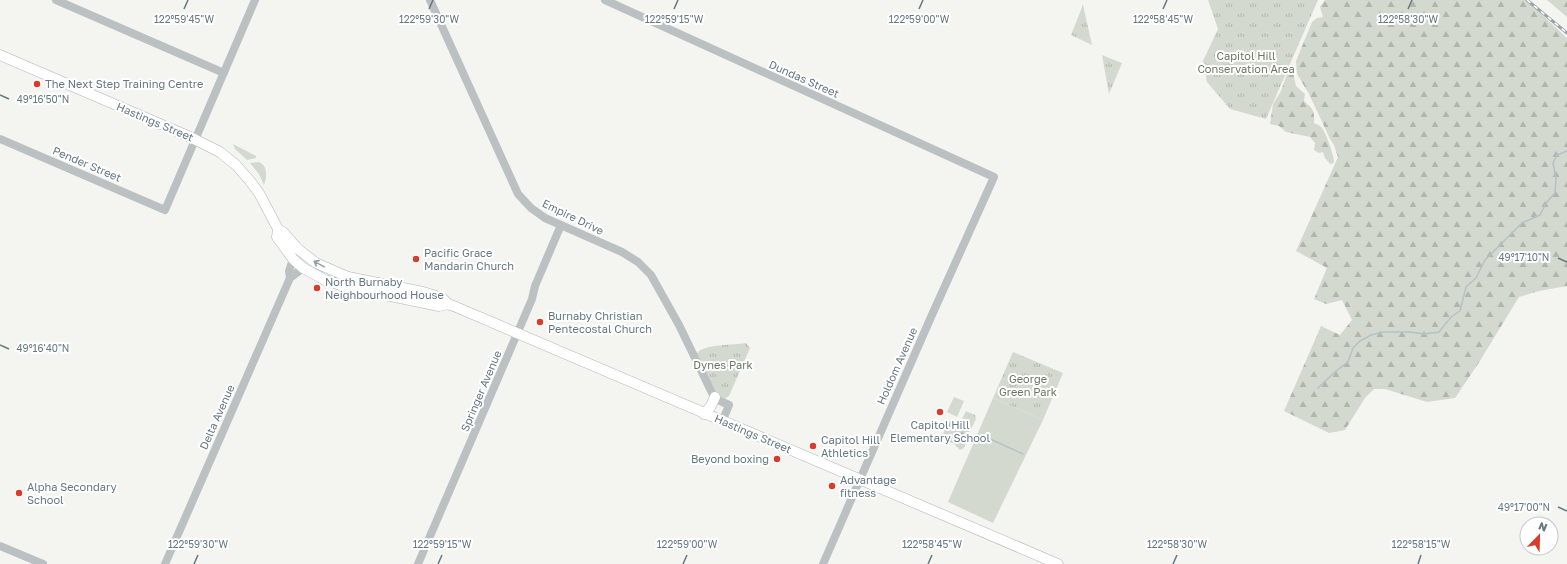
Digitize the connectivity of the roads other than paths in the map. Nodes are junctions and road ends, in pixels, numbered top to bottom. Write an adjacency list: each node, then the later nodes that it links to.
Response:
1 (56, 0): 6 (street)
2 (255, 0): 6 (street)
3 (430, 0): 10 (street, Empire Drive)
4 (605, 0): 9 (street, Dundas Street)
5 (0, 55): 8 (main road, Hastings Street)
6 (224, 73): 8 (street)
7 (0, 139): 8 (street, Pender Street)
8 (195, 139): 11 (main road, Hastings Street)
9 (994, 178): 20 (street, Holdom Avenue)
10 (561, 225): 16 (street, Springer Avenue); 17 (street, Empire Drive)
11 (278, 229): 12 (main road, Hastings Street); 15 (main road, Hastings Street, one-way to 11)
12 (293, 259): 13 (main road, Hastings Street); 14 (street, Delta Avenue)
13 (303, 268): 14 (street, Delta Avenue); 15 (main road, Hastings Street)
14 (290, 278): 23 (street, Delta Avenue)
15 (448, 304): 16 (main road, Hastings Street)
16 (517, 334): 18 (main road, Hastings Street); 24 (street, Springer Avenue)
17 (715, 397): 18 (main road); 19 (street)
18 (704, 414): 19 (main road, Hastings Street)
19 (722, 422): 20 (main road, Hastings Street)
20 (860, 479): 25 (street, Holdom Avenue); 26 (main road, Hastings Street)
21 (0, 546): 22 (street)
22 (43, 564)
23 (165, 564)
24 (418, 564)
25 (823, 564)
26 (1058, 564)

